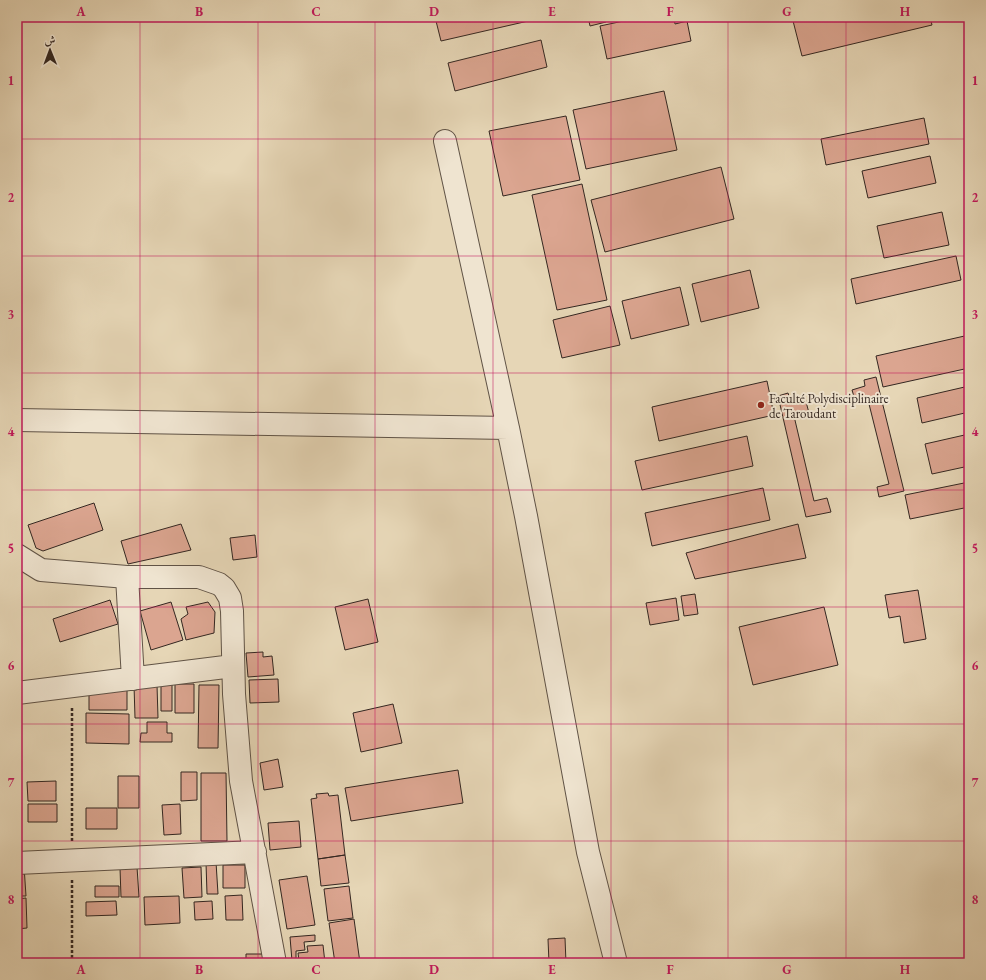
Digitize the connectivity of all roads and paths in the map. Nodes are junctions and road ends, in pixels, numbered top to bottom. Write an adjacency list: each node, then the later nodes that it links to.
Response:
1 (445, 141): 3 (street)
2 (17, 420): 3 (street)
3 (508, 428): 15 (street)
4 (17, 555): 5 (street)
5 (127, 577): 6 (street); 7 (street)
6 (233, 666): 7 (street); 10 (street)
7 (133, 679): 8 (street)
8 (72, 686): 9 (street); 11 (path)
9 (17, 693)
10 (255, 852): 11 (street); 14 (street)
11 (72, 860): 12 (street); 13 (path)
12 (17, 863)
13 (72, 963)
14 (275, 963)
15 (616, 963)

